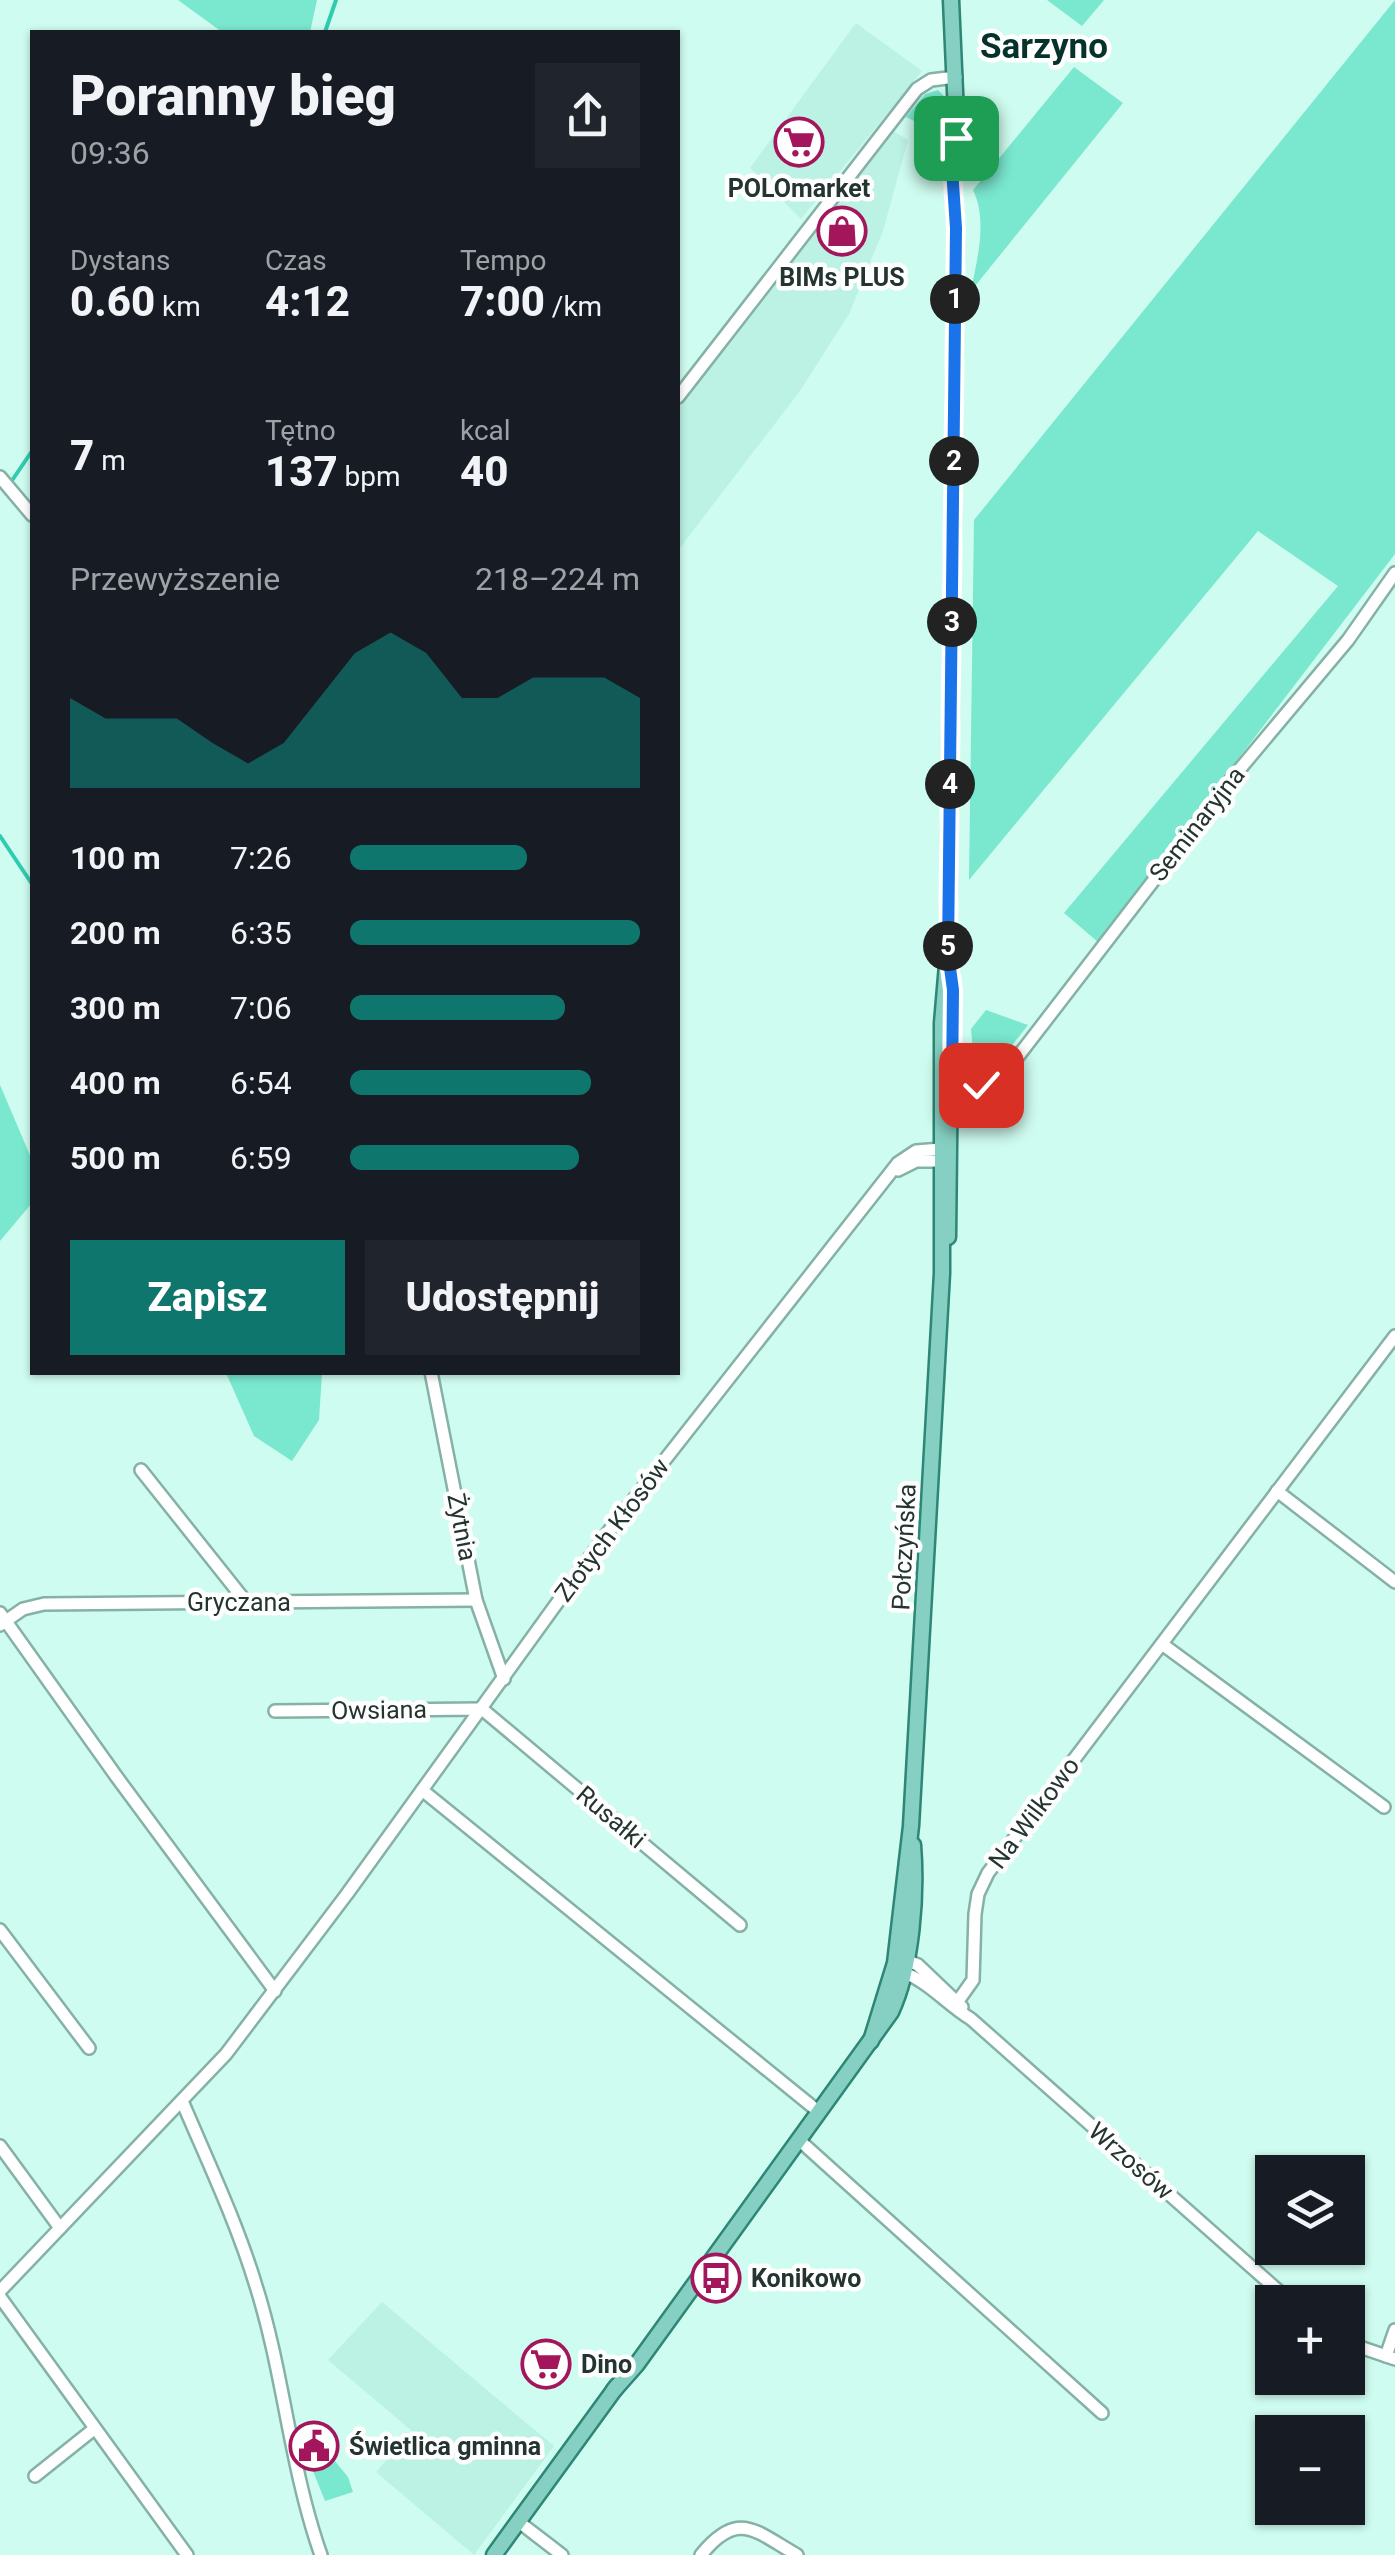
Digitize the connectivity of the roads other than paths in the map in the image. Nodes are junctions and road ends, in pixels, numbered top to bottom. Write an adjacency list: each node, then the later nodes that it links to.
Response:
1 (951, 0): 2 (main road, Połczyńska)
2 (956, 76): 3 (street); 7 (main road, Połczyńska)
3 (680, 393)
4 (0, 477): 5 (street)
5 (30, 513)
6 (1395, 573): 7 (street, Seminaryjna)
7 (949, 1090): 8 (main road, Połczyńska)
8 (944, 1156): 18 (street, Złotych Kłosów); 25 (main road, Połczyńska)
9 (1395, 1336): 12 (street, Na Wilkowo)
10 (432, 1375): 14 (street, Żytnia)
11 (141, 1470): 15 (street)
12 (1277, 1491): 13 (street); 17 (street, Na Wilkowo)
13 (1395, 1582)
14 (476, 1600): 15 (street, Gryczana); 18 (street, Żytnia)
15 (246, 1602): 16 (street, Gryczana)
16 (2, 1620): 26 (street, Gryczana)
17 (1162, 1644): 22 (street); 27 (street, Na Wilkowo)
18 (504, 1679): 19 (street, Złotych Kłosów)
19 (482, 1709): 20 (street, Owsiana); 21 (street, Złotych Kłosów); 23 (street, Rusałki)
20 (275, 1711)
21 (422, 1790): 26 (street, Złotych Kłosów); 31 (street)
22 (1384, 1807)
23 (740, 1924)
24 (0, 1930): 29 (street)
25 (900, 1965): 27 (street, Wrzosów); 28 (street, Wrzosów); 31 (main road, Połczyńska)
26 (275, 1991): 30 (street, Złotych Kłosów)
27 (958, 2001): 28 (street, Wrzosów)
28 (971, 2019): 35 (street, Wrzosów)
29 (89, 2048)
30 (182, 2101): 34 (street, Złotych Kłosów); 45 (street)
31 (819, 2112): 32 (main road, Połczyńska)
32 (799, 2140): 40 (street); 43 (main road, Połczyńska)
33 (0, 2146): 34 (street)
34 (60, 2228): 36 (street, Złotych Kłosów)
35 (1272, 2285)
36 (0, 2294): 41 (street)
37 (1395, 2330): 39 (street)
38 (1365, 2350): 39 (street)
39 (1390, 2358)
40 (1102, 2413)
41 (94, 2429): 42 (street); 44 (street)
42 (35, 2476)
43 (519, 2522): 46 (main road, Połczyńska); 47 (street)
44 (187, 2555)
45 (321, 2555)
46 (494, 2555)
47 (562, 2555)
48 (701, 2555): 49 (street)
49 (798, 2555)

